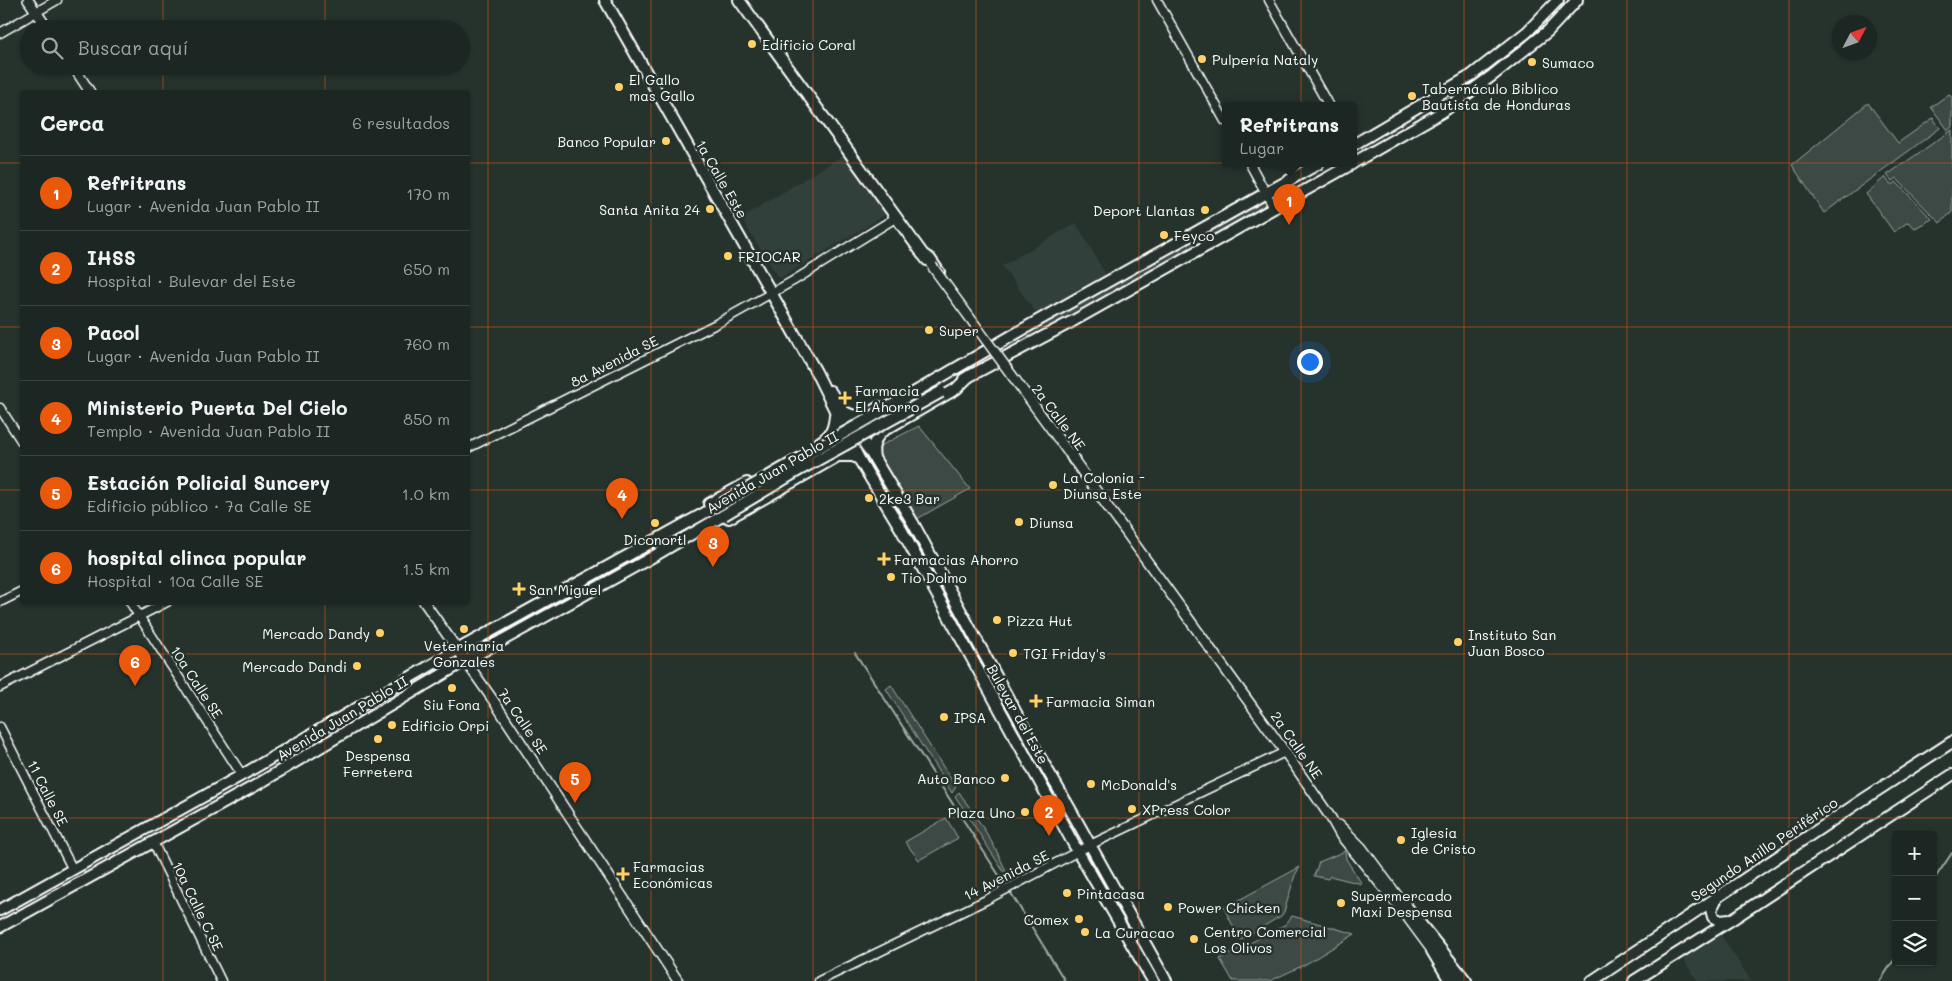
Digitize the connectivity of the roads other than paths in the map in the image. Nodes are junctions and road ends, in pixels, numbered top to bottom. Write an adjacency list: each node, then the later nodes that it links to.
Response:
1 (28, 0): 9 (main road)
2 (57, 0): 9 (street)
3 (605, 0): 28 (main road, 1a Calle Este)
4 (739, 0): 25 (main road, 2a Calle NE)
5 (1157, 0): 17 (street)
6 (1269, 0): 16 (street)
7 (1558, 0): 18 (main road)
8 (1577, 0): 19 (main road, Avenida Juan Pablo II)
9 (37, 12): 10 (street); 11 (main road)
10 (23, 20)
11 (42, 20)
12 (20, 22): 13 (street)
13 (0, 33)
14 (79, 75): 15 (main road)
15 (89, 90)
16 (1327, 102)
17 (1222, 116)
18 (1357, 143)
19 (1357, 160)
20 (1252, 167): 23 (street)
21 (1313, 167): 23 (main road, Avenida Juan Pablo II)
22 (1345, 167): 24 (main road, Avenida Juan Pablo II)
23 (1266, 193): 24 (street); 30 (main road, Avenida Juan Pablo II)
24 (1274, 208): 31 (main road, Avenida Juan Pablo II)
25 (897, 218): 26 (main road, 2a Calle NE); 28 (street, 8a Avenida SE)
26 (922, 254): 27 (main road, 2a Calle NE); 29 (main road)
27 (932, 266): 44 (main road, 2a Calle NE, bridge)
28 (772, 294): 39 (main road, 1a Calle Este); 42 (street, 8a Avenida SE)
29 (982, 337): 30 (main road); 32 (main road)
30 (1007, 340): 32 (main road, Avenida Juan Pablo II)
31 (1024, 346): 34 (main road, Avenida Juan Pablo II); 35 (main road)
32 (975, 358): 33 (main road, Avenida Juan Pablo II)
33 (962, 365): 37 (main road); 48 (main road, Avenida Juan Pablo II, bridge)
34 (982, 370): 35 (main road); 36 (main road, Avenida Juan Pablo II)
35 (1008, 373): 44 (main road)
36 (969, 376): 40 (main road); 49 (main road, Avenida Juan Pablo II, bridge)
37 (887, 403): 39 (main road); 40 (main road)
38 (0, 408): 41 (street)
39 (840, 413): 43 (main road); 45 (main road, 1a Calle Este); 46 (main road, 1a Calle Este)
40 (900, 421): 45 (main road)
41 (20, 439)
42 (470, 447)
43 (804, 451): 47 (main road); 48 (main road)
44 (1071, 456): 63 (main road, 2a Calle NE)
45 (874, 458): 68 (main road, Bulevar del Este)
46 (859, 460): 47 (main road); 69 (main road, Bulevar del Este)
47 (814, 469): 49 (main road)
48 (696, 517): 50 (main road, Avenida Juan Pablo II)
49 (702, 528): 56 (main road, Avenida Juan Pablo II)
50 (572, 586): 56 (main road); 58 (main road, Avenida Juan Pablo II)
51 (20, 592): 52 (street)
52 (0, 602)
53 (132, 605): 57 (street, 10a Calle SE)
54 (162, 605): 57 (street)
55 (426, 605): 58 (main road, 7a Calle SE)
56 (558, 610): 59 (main road, Avenida Juan Pablo II)
57 (140, 617): 60 (street); 64 (street, 10a Calle SE)
58 (456, 650): 59 (main road, 7a Calle SE); 64 (main road, Avenida Juan Pablo II)
59 (465, 661): 67 (main road, Avenida Juan Pablo II); 78 (main road, 7a Calle SE)
60 (0, 687)
61 (0, 727): 70 (street, 11 Calle SE)
62 (1952, 742): 71 (main road, Segundo Anillo Periférico)
63 (1286, 752): 66 (main road, 2a Calle NE); 68 (street, 14 Avenida SE)
64 (242, 775): 70 (main road, Avenida Juan Pablo II)
65 (1952, 775): 74 (main road)
66 (1331, 818): 72 (main road); 76 (main road, 2a Calle NE)
67 (153, 842): 75 (main road, Avenida Juan Pablo II); 77 (street, 10a Calle C SE)
68 (1090, 845): 69 (street, 14 Avenida SE); 81 (main road, Bulevar del Este)
69 (1078, 852): 79 (street, 14 Avenida SE); 80 (main road, Bulevar del Este)
70 (73, 870): 73 (main road, Avenida Juan Pablo II)
71 (1720, 895): 74 (main road); 85 (main road, Segundo Anillo Periférico)
72 (1401, 900): 83 (main road); 84 (main road)
73 (0, 910)
74 (1734, 918): 86 (main road)
75 (0, 927)
76 (1432, 950): 82 (main road)
77 (221, 981)
78 (678, 981)
79 (819, 981)
80 (1153, 981)
81 (1166, 981)
82 (1451, 981)
83 (1458, 981)
84 (1466, 981)
85 (1592, 981)
86 (1634, 981)

